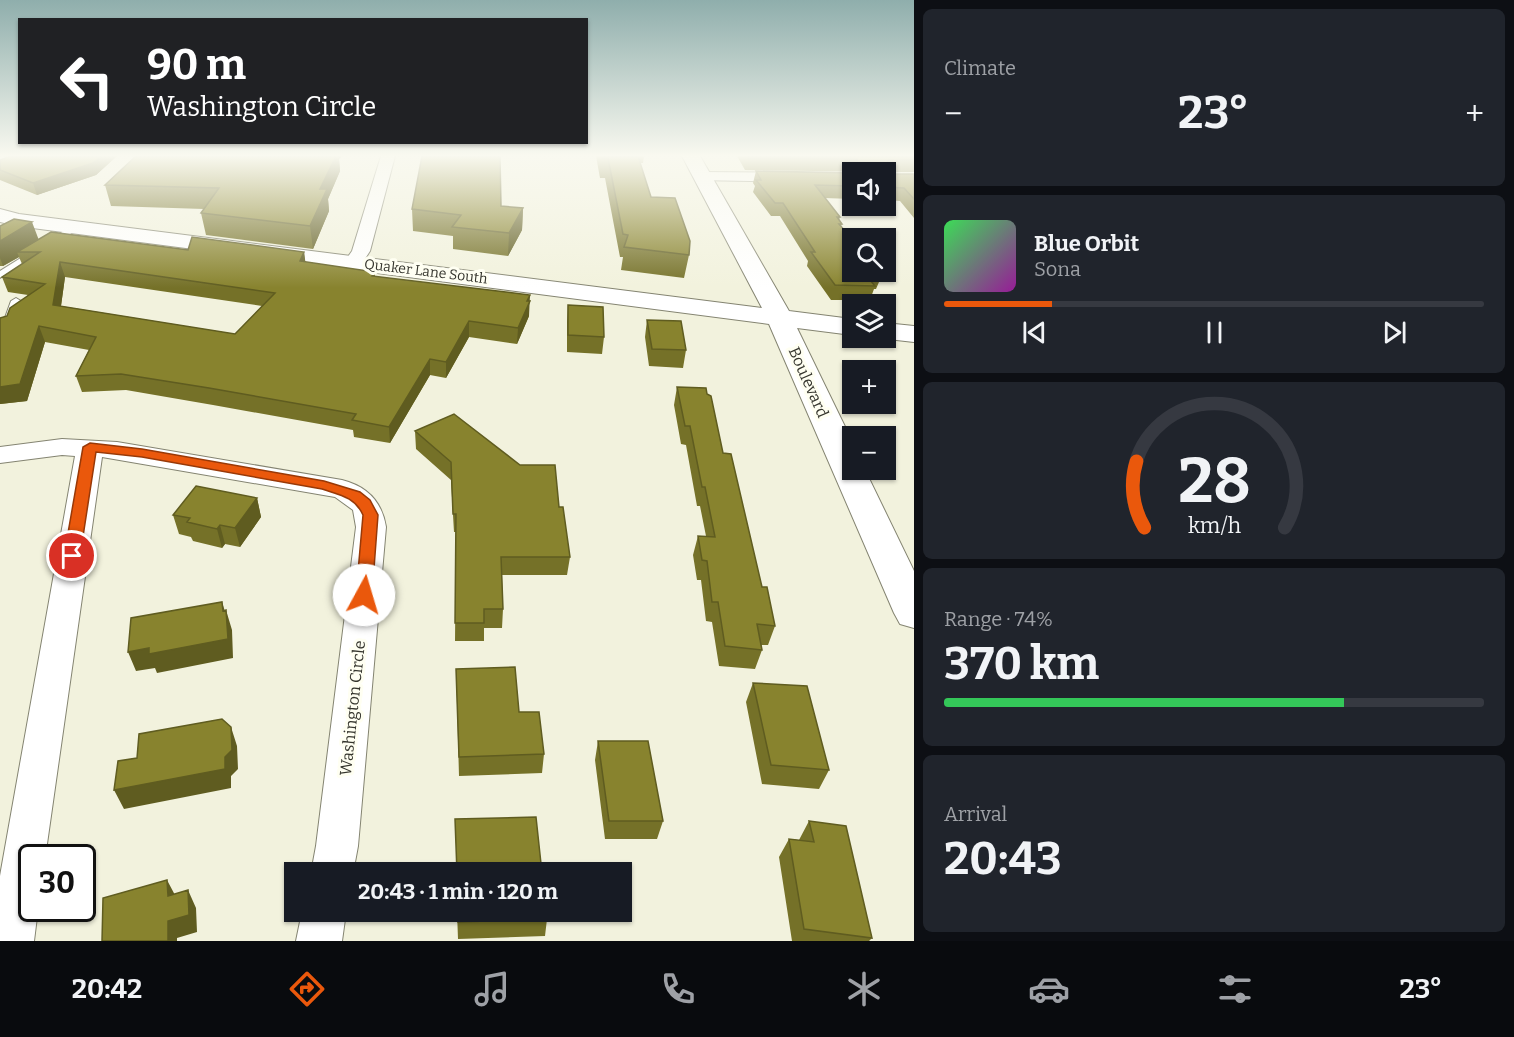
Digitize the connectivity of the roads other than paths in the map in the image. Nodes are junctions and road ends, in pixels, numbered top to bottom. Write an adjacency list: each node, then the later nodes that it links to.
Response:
1 (376, 200): 5 (street)
2 (715, 200): 8 (main road, Boulevard)
3 (0, 215): 4 (main road, Quaker Lane South)
4 (75, 227): 5 (main road, Quaker Lane South); 6 (lane)
5 (354, 261): 8 (main road, Quaker Lane South)
6 (0, 275)
7 (16, 301): 10 (lane)
8 (778, 317): 9 (main road, Quaker Lane South); 15 (main road, Boulevard)
9 (842, 326)
10 (0, 330)
11 (896, 332): 12 (main road)
12 (914, 334)
13 (90, 447): 14 (street, Washington Circle); 16 (street, Washington Circle); 18 (street)
14 (0, 455)
15 (913, 608)
16 (334, 862)
17 (322, 922): 19 (street)
18 (11, 941)
19 (319, 941)

